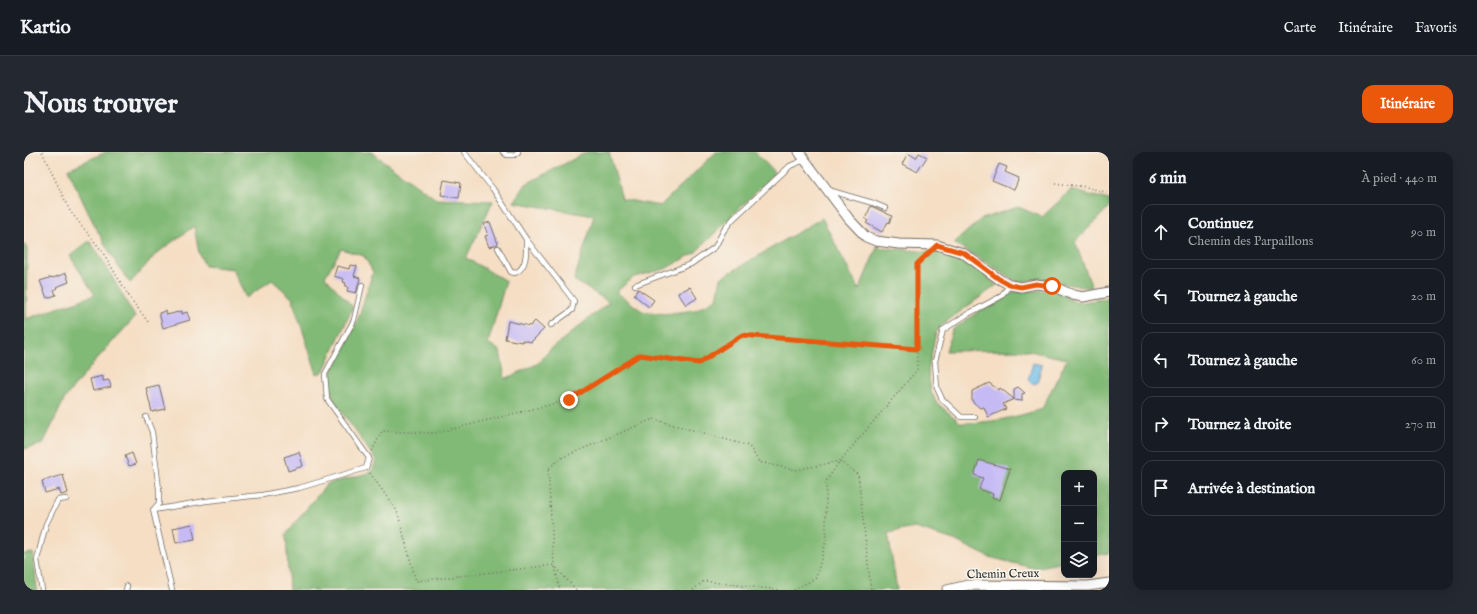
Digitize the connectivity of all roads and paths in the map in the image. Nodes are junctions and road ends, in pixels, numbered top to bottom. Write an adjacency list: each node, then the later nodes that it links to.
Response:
1 (42, 152): 18 (path)
2 (464, 152): 11 (lane)
3 (502, 152): 4 (lane)
4 (518, 152)
5 (799, 152): 6 (street)
6 (805, 161): 8 (street); 15 (lane)
7 (1055, 184): 9 (path)
8 (827, 190): 10 (lane); 12 (street)
9 (1109, 193)
10 (885, 208)
11 (526, 239): 13 (lane); 19 (lane)
12 (937, 245): 16 (street); 20 (path)
13 (498, 248)
14 (362, 285): 23 (lane)
15 (635, 285)
16 (1010, 285): 17 (street); 22 (lane)
17 (1109, 292)
18 (149, 323)
19 (551, 325)
20 (917, 349): 23 (path); 24 (path)
21 (146, 417): 27 (lane)
22 (975, 417)
23 (369, 458): 25 (lane)
24 (840, 461): 28 (path); 36 (path); 37 (path)
25 (366, 468): 27 (lane); 28 (path)
26 (66, 499): 30 (lane)
27 (153, 510): 31 (lane)
28 (554, 565): 32 (path); 33 (path)
29 (1109, 583): 38 (street, Chemin Creux)
30 (42, 590)
31 (172, 590)
32 (560, 590)
33 (576, 590)
34 (693, 590): 35 (path)
35 (779, 590)
36 (794, 590)
37 (871, 590)
38 (947, 590)

